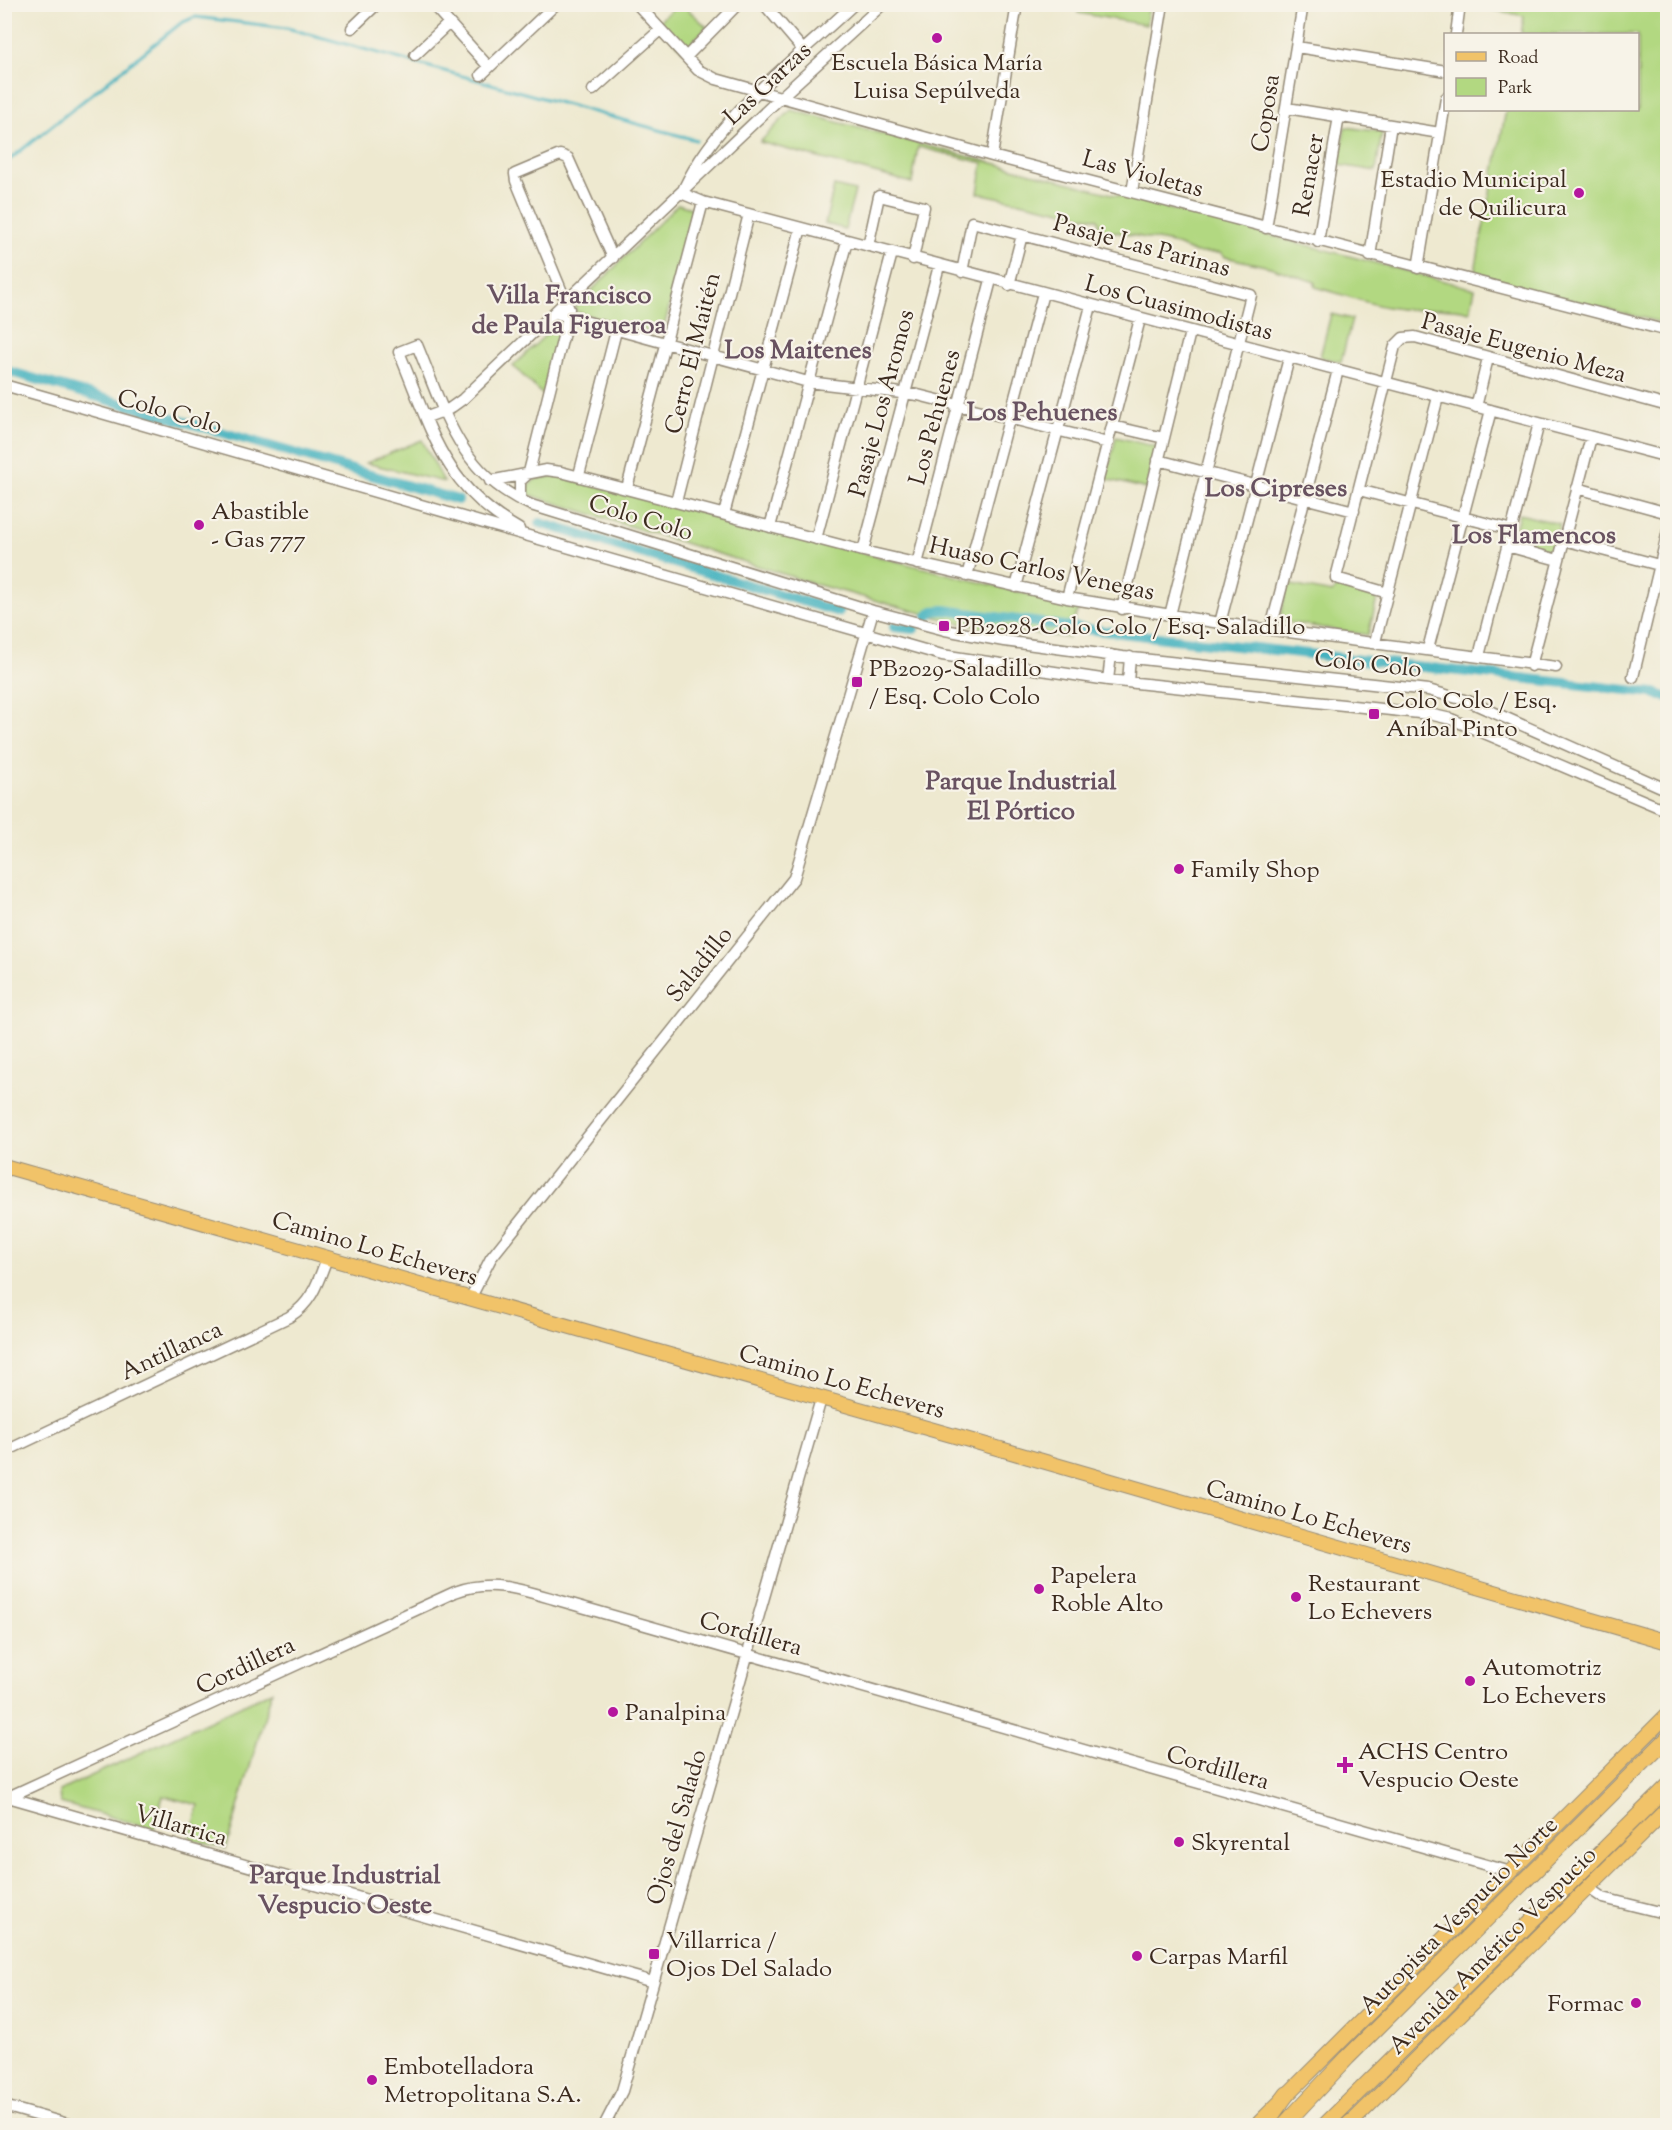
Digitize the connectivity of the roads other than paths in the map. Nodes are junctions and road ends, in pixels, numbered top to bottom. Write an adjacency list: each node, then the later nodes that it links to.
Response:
1 (377, 4): 14 (street)
2 (432, 4): 13 (street)
3 (556, 4): 13 (street)
4 (637, 4): 15 (street, Las Violetas)
5 (738, 4): 20 (street)
6 (764, 4): 18 (street)
7 (854, 4): 18 (street, Las Garzas)
8 (883, 4): 24 (street, Las Garzas)
9 (1017, 4): 30 (street)
10 (1163, 4): 31 (street)
11 (1303, 4): 17 (street, Coposa)
12 (1461, 4): 16 (street)
13 (449, 23): 19 (street)
14 (352, 28)
15 (660, 30): 20 (street, Las Violetas); 22 (street)
16 (1456, 33)
17 (1296, 47): 21 (street); 25 (street, Coposa)
18 (804, 51): 23 (street, Las Garzas)
19 (414, 55)
20 (686, 57): 23 (street, Las Violetas)
21 (1444, 71)
22 (593, 90)
23 (759, 92): 24 (street, Las Violetas); 32 (street, Las Garzas)
24 (780, 98): 30 (street, Las Violetas); 32 (street, Las Garzas)
25 (1287, 108): 27 (street); 36 (street, Coposa)
26 (1444, 110): 29 (street)
27 (1339, 116): 28 (street); 39 (street, Renacer)
28 (1391, 125): 29 (street); 42 (street)
29 (1440, 133): 46 (street)
30 (992, 156): 31 (street, Las Violetas)
31 (1132, 192): 36 (street, Las Violetas)
32 (681, 193): 33 (street, Los Cuasimodistas); 43 (street, Las Garzas)
33 (703, 202): 34 (street, Los Cuasimodistas); 59 (street)
34 (749, 214): 35 (street, Los Cuasimodistas); 61 (street, Cerro El Maitén)
35 (801, 228): 38 (street, Los Cuasimodistas); 64 (street)
36 (1266, 228): 39 (street, Las Violetas)
37 (1022, 235): 47 (street, Pasaje Las Parinas); 49 (street, Pasaje Las Parinas); 60 (street, Pasaje Las Parinas)
38 (847, 241): 40 (street, Los Cuasimodistas); 66 (street)
39 (1318, 242): 42 (street, Las Violetas)
40 (868, 246): 41 (street, Los Cuasimodistas); 44 (street)
41 (892, 253): 44 (street, Los Cuasimodistas); 69 (street)
42 (1370, 256): 46 (street, Las Violetas)
43 (613, 258): 51 (street, Las Garzas); 51 (street)
44 (913, 259): 45 (street, Los Cuasimodistas)
45 (939, 266): 47 (street, Los Cuasimodistas); 70 (street, Pasaje Los Aromos)
46 (1418, 268): 57 (street, Las Violetas)
47 (962, 272): 48 (street, Los Cuasimodistas)
48 (991, 280): 49 (street, Los Cuasimodistas); 72 (street, Los Pehuenes)
49 (1009, 285): 50 (street, Los Cuasimodistas)
50 (1043, 293): 52 (street, Los Cuasimodistas); 78 (street)
51 (566, 304): 53 (street, Las Garzas); 54 (street)
52 (1091, 306): 55 (street, Los Cuasimodistas); 81 (street)
53 (555, 313): 54 (street); 76 (street, Las Garzas)
54 (574, 319): 56 (street); 87 (street)
55 (1140, 319): 58 (street, Los Cuasimodistas); 80 (street)
56 (616, 331): 59 (street); 89 (street)
57 (1668, 331)
58 (1190, 332): 60 (street, Los Cuasimodistas); 83 (street)
59 (665, 344): 61 (street); 92 (street)
60 (1240, 345): 62 (street, Los Cuasimodistas); 88 (street)
61 (713, 357): 64 (street); 98 (street, Cerro El Maitén)
62 (1289, 358): 65 (street, Los Cuasimodistas); 91 (street)
63 (1488, 358): 67 (street, Pasaje Eugenio Meza); 73 (street); 74 (street, Pasaje Eugenio Meza)
64 (761, 370): 66 (street); 102 (street)
65 (1338, 370): 67 (street, Los Cuasimodistas); 96 (street)
66 (808, 382): 69 (street); 105 (street)
67 (1387, 383): 71 (street, Los Cuasimodistas); 94 (street, Pasaje Eugenio Meza)
68 (4, 385): 103 (street, Colo Colo)
69 (858, 388): 70 (street); 109 (street)
70 (907, 393): 72 (street); 112 (street, Pasaje Los Aromos)
71 (1438, 397): 73 (street, Los Cuasimodistas); 99 (street)
72 (959, 405): 78 (street); 114 (street, Los Pehuenes)
73 (1476, 406): 75 (street, Los Cuasimodistas)
74 (1668, 406)
75 (1491, 410): 79 (street, Los Cuasimodistas); 104 (street)
76 (444, 412): 77 (street, Las Garzas); 77 (street, Colo Colo); 90 (street, Colo Colo)
77 (427, 417): 95 (street, Colo Colo)
78 (1010, 418): 81 (street); 116 (street)
79 (1539, 423): 82 (street, Los Cuasimodistas); 106 (street)
80 (1112, 426): 83 (street); 84 (street)
81 (1059, 431): 84 (street); 119 (street)
82 (1591, 436): 85 (street, Los Cuasimodistas); 93 (street)
83 (1164, 438): 86 (street)
84 (1108, 443): 121 (street)
85 (1668, 457)
86 (1158, 460): 88 (street); 122 (street)
87 (529, 472): 89 (street, Huaso Carlos Venegas); 90 (street, Huaso Carlos Venegas); 97 (street)
88 (1207, 473): 91 (street); 124 (street)
89 (579, 475): 92 (street, Huaso Carlos Venegas)
90 (490, 481): 97 (street, Colo Colo)
91 (1256, 486): 96 (street); 125 (street)
92 (627, 488): 98 (street, Huaso Carlos Venegas)
93 (1577, 488): 101 (street); 110 (street)
94 (1359, 490): 99 (street); 100 (street, Pasaje Eugenio Meza)
95 (471, 495): 103 (street); 108 (street, Colo Colo)
96 (1304, 498): 100 (street); 126 (street)
97 (520, 500): 123 (street, Colo Colo)
98 (676, 502): 102 (street, Huaso Carlos Venegas)
99 (1410, 504): 104 (street); 120 (street)
100 (1354, 511): 120 (street, Pasaje Eugenio Meza)
101 (1668, 513)
102 (724, 514): 105 (street, Huaso Carlos Venegas)
103 (461, 517): 108 (street, Colo Colo)
104 (1462, 517): 106 (street); 129 (street)
105 (770, 526): 109 (street, Huaso Carlos Venegas)
106 (1512, 530): 111 (street)
107 (1668, 531): 115 (street)
108 (537, 539): 127 (street, Colo Colo)
109 (816, 539): 112 (street, Huaso Carlos Venegas)
110 (1564, 540): 113 (street); 115 (street)
111 (1507, 546): 113 (street); 131 (street)
112 (863, 551): 114 (street, Huaso Carlos Venegas)
113 (1558, 560): 133 (street)
114 (917, 564): 116 (street, Huaso Carlos Venegas)
115 (1659, 566): 117 (street)
116 (967, 576): 119 (street, Huaso Carlos Venegas)
117 (1655, 581): 118 (street); 135 (street)
118 (1668, 583)
119 (1016, 587): 121 (street, Huaso Carlos Venegas)
120 (1388, 593): 128 (street)
121 (1067, 598): 122 (street, Huaso Carlos Venegas)
122 (1122, 609): 124 (street, Huaso Carlos Venegas)
123 (873, 610): 127 (street, Saladillo); 130 (street, Colo Colo)
124 (1170, 615): 125 (street, Huaso Carlos Venegas)
125 (1220, 623): 126 (street, Huaso Carlos Venegas)
126 (1270, 628): 128 (street, Huaso Carlos Venegas)
127 (866, 635): 136 (street, Colo Colo); 146 (street, Saladillo)
128 (1376, 642): 129 (street, Huaso Carlos Venegas)
129 (1428, 649): 131 (street, Huaso Carlos Venegas)
130 (1112, 655): 132 (street, Colo Colo); 136 (street)
131 (1479, 656): 133 (street, Huaso Carlos Venegas)
132 (1130, 657): 137 (street); 138 (street, Colo Colo)
133 (1531, 666): 134 (street, Huaso Carlos Venegas)
134 (1556, 667)
135 (1633, 677)
136 (1108, 680): 137 (street, Colo Colo)
137 (1128, 682): 140 (street, Colo Colo)
138 (1591, 756): 139 (street, Colo Colo); 140 (street)
139 (1607, 763): 141 (street); 142 (street, Colo Colo)
140 (1582, 774): 141 (street, Colo Colo)
141 (1599, 782): 143 (street, Colo Colo)
142 (1668, 790)
143 (1668, 811)
144 (4, 1166): 145 (main road, Camino Lo Echevers)
145 (327, 1258): 146 (main road, Camino Lo Echevers); 148 (street, Antillanca)
146 (470, 1299): 147 (main road, Camino Lo Echevers)
147 (821, 1399): 149 (main road, Camino Lo Echevers); 150 (street, Ojos del Salado)
148 (4, 1452)
149 (1668, 1642)
150 (748, 1654): 154 (street, Cordillera); 156 (street, Cordillera); 159 (street, Ojos del Salado)
151 (1668, 1714): 156 (main road, Avenida Américo Vespucio)
152 (1668, 1738): 167 (highway, Autopista Vespucio Norte)
153 (1668, 1786): 168 (highway)
154 (6, 1798): 159 (street, Villarrica)
155 (1668, 1808): 157 (main road, Avenida Américo Vespucio)
156 (1511, 1872): 160 (main road, Avenida Américo Vespucio)
157 (1587, 1887): 158 (street); 162 (main road, Avenida Américo Vespucio)
158 (1668, 1914)
159 (653, 1982): 164 (street, Ojos del Salado)
160 (1287, 2094): 165 (main road, Avenida Américo Vespucio); 166 (highway)
161 (4, 2106): 163 (street)
162 (1349, 2124)
163 (75, 2126)
164 (604, 2126)
165 (1256, 2126)
166 (1264, 2126)
167 (1283, 2126)
168 (1324, 2126)

